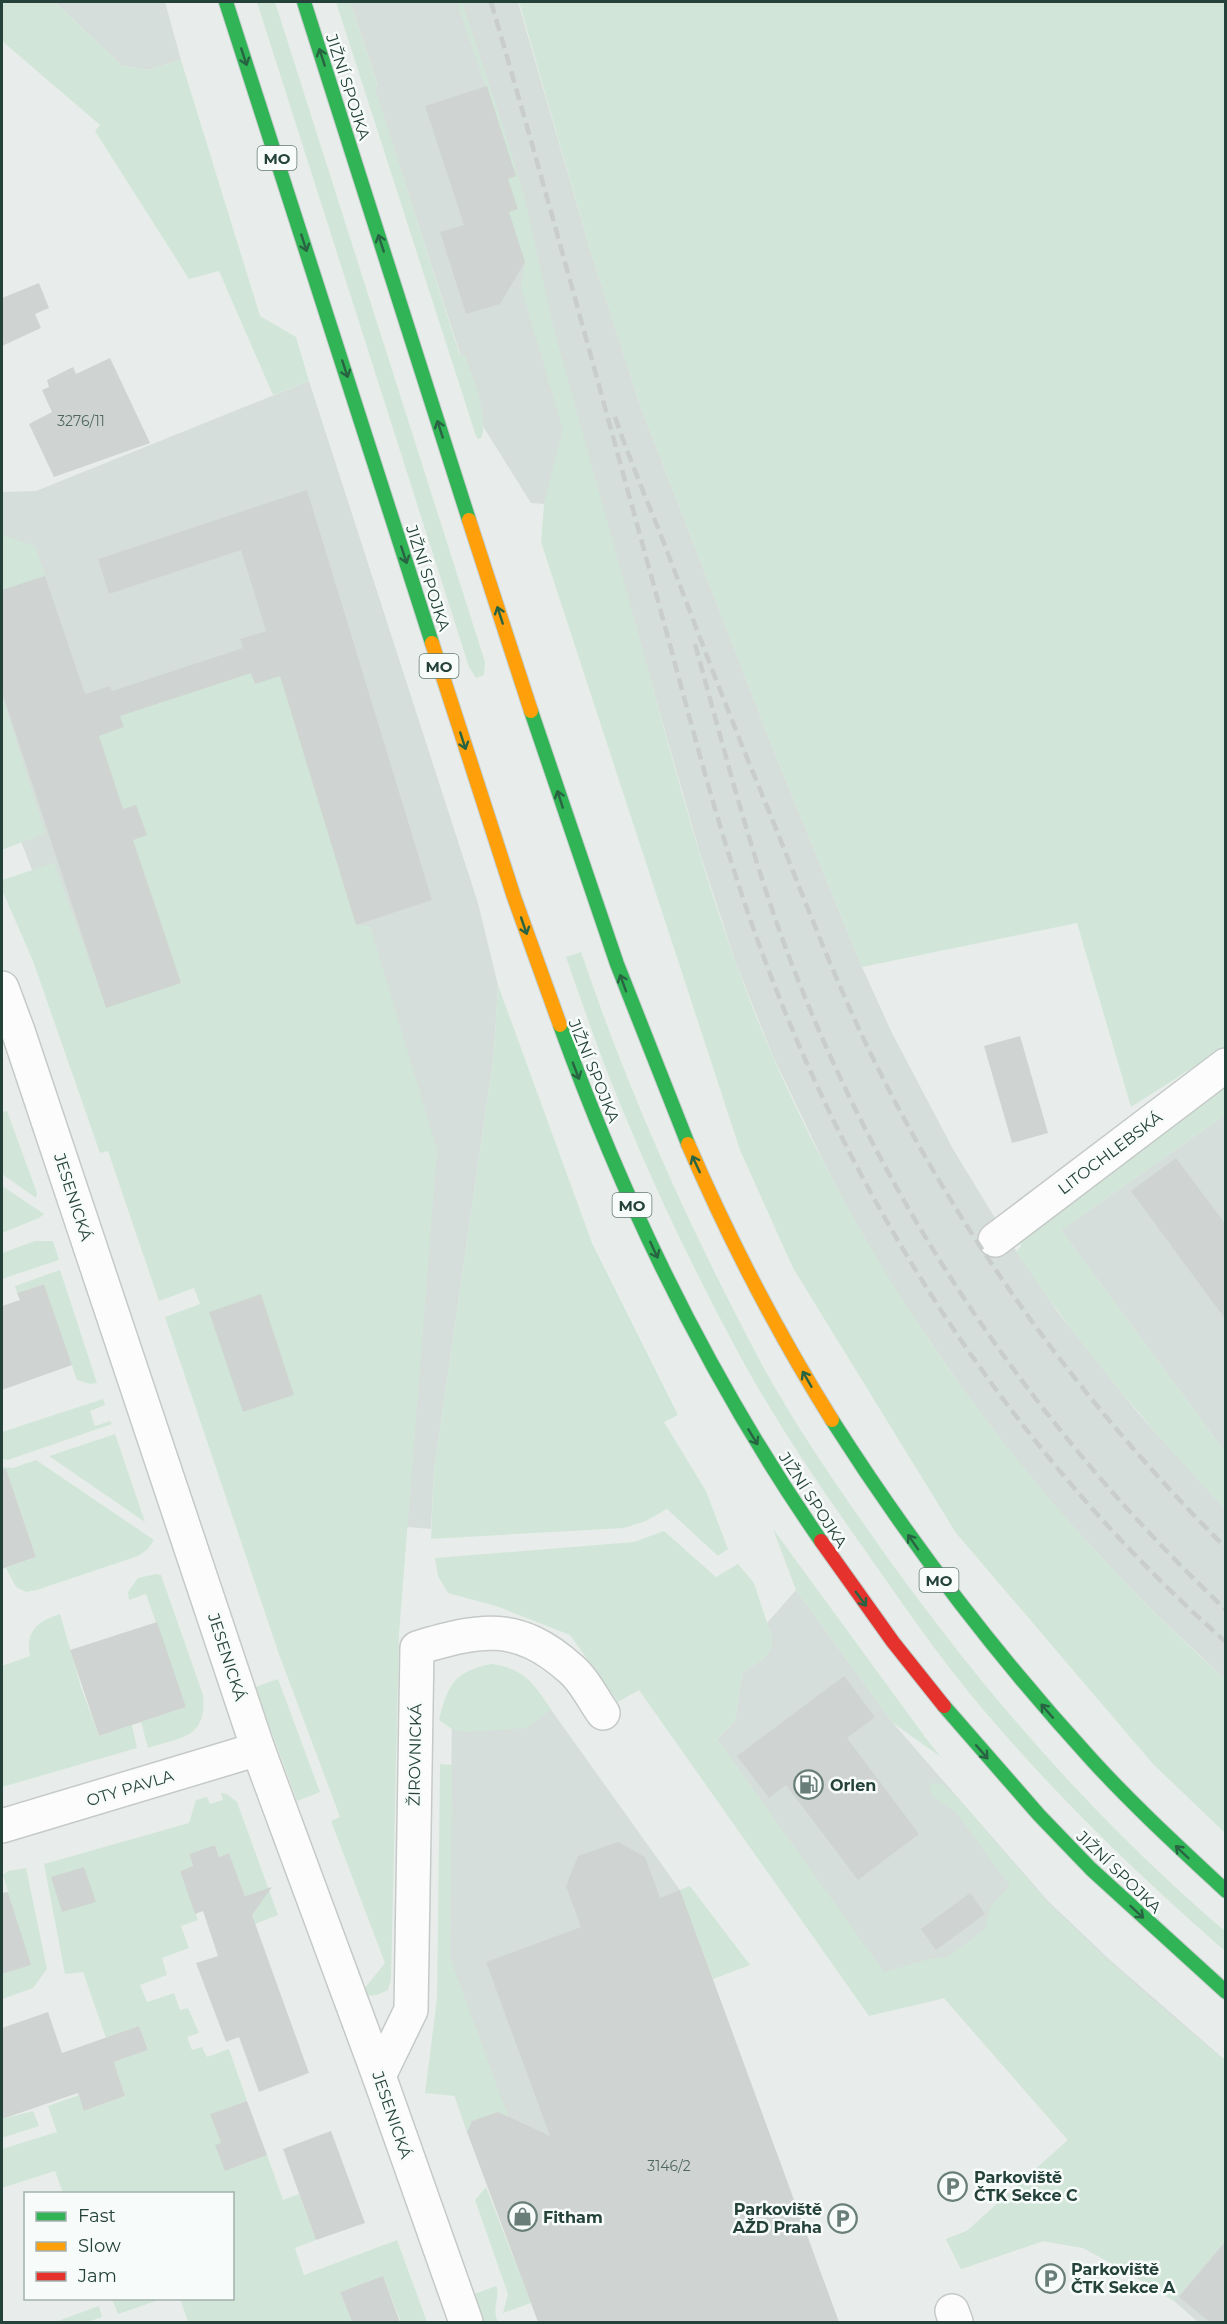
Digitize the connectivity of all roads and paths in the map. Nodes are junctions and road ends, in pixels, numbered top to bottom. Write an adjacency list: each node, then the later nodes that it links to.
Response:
1 (226, 2): 10 (highway, JIŽNÍ SPOJKA / MO, one-way to 10)
2 (304, 2): 9 (highway, JIŽNÍ SPOJKA / MO, one-way to 2)
3 (2, 988): 7 (street, JESENICKÁ)
4 (1226, 1065): 5 (street, LITOCHLEBSKÁ)
5 (995, 1240)
6 (603, 1713): 11 (street, ŽIROVNICKÁ)
7 (258, 1749): 8 (street, OTY PAVLA); 11 (street, JESENICKÁ)
8 (2, 1826)
9 (1226, 1892)
10 (1226, 1992)
11 (379, 2076): 12 (street, JESENICKÁ)
12 (466, 2322)

